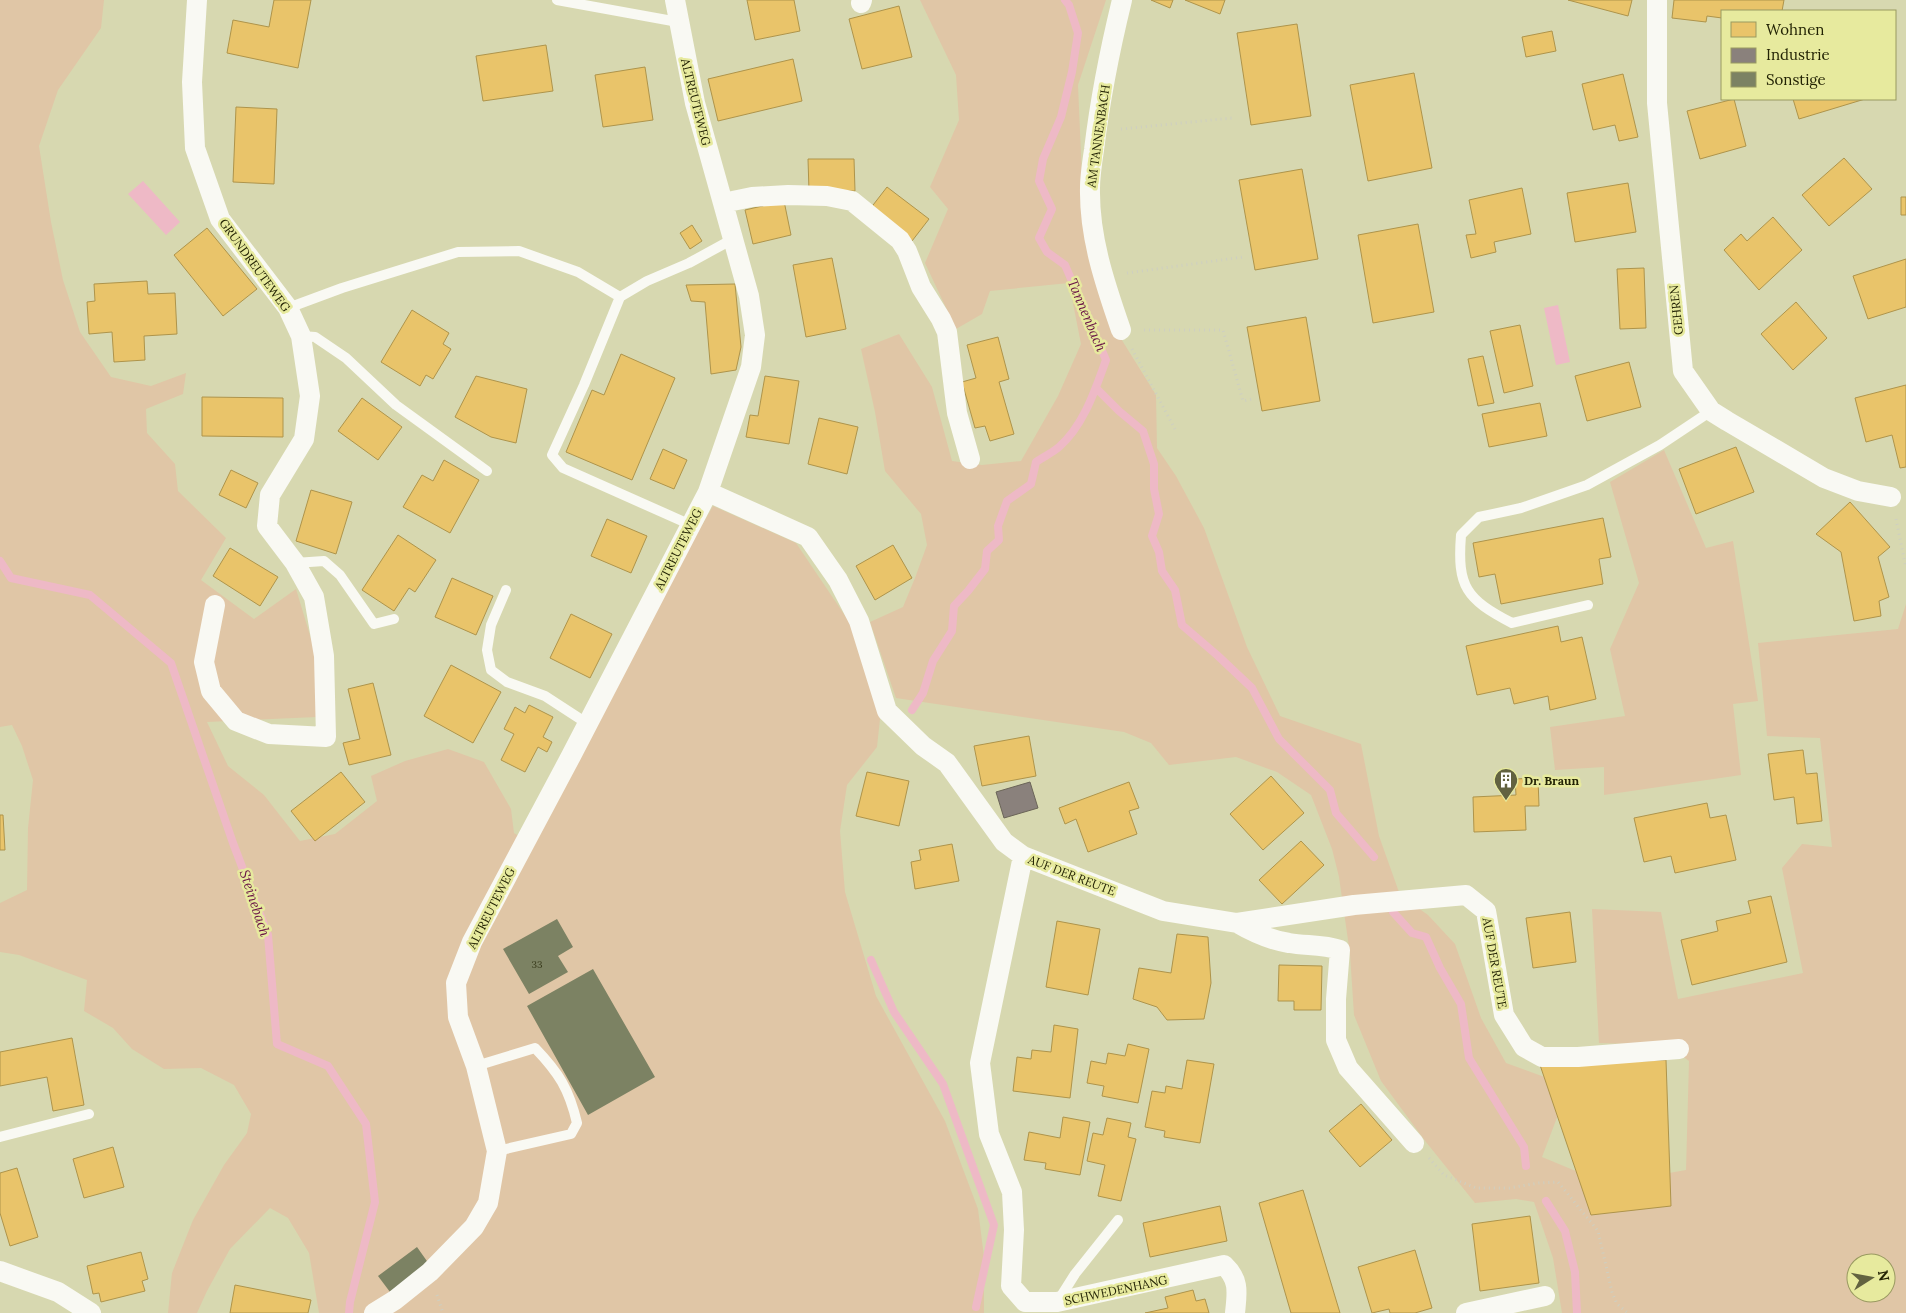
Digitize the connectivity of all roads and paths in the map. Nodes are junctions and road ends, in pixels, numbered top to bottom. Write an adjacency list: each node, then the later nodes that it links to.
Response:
1 (197, 0): 14 (street, GRUNDREUTEWEG)
2 (557, 0): 6 (lane)
3 (675, 0): 6 (street, ALTREUTEWEG)
4 (1122, 0): 8 (street, AM TANNENBACH)
5 (1657, 0): 18 (street, GEHREN)
6 (678, 22): 9 (street, ALTREUTEWEG)
7 (1232, 118): 8 (path)
8 (1096, 132): 12 (street, AM TANNENBACH)
9 (723, 203): 10 (street, ALTREUTEWEG); 20 (street)
10 (733, 239): 13 (lane); 22 (street, ALTREUTEWEG)
11 (1243, 257): 12 (path)
12 (1102, 276): 15 (street, AM TANNENBACH)
13 (620, 297): 14 (lane); 24 (lane)
14 (288, 308): 16 (street, GRUNDREUTEWEG)
15 (1121, 330): 17 (path); 19 (path)
16 (301, 336): 21 (lane); 25 (street, GRUNDREUTEWEG)
17 (1252, 398)
18 (1711, 411): 23 (street, GEHREN); 29 (lane)
19 (1176, 428)
20 (970, 460)
21 (487, 470)
22 (708, 492): 24 (street, ALTREUTEWEG); 32 (street, AUF DER REUTE)
23 (1891, 497): 26 (path)
24 (691, 525): 31 (street, ALTREUTEWEG)
25 (295, 563): 28 (street, GRUNDREUTEWEG); 30 (lane)
26 (1906, 568)
27 (506, 590): 31 (lane)
28 (215, 605)
29 (1588, 605)
30 (394, 619)
31 (588, 724): 35 (street, ALTREUTEWEG)
32 (1023, 856): 33 (street, AUF DER REUTE); 43 (street, SCHWEDENHANG)
33 (1237, 923): 34 (street, AUF DER REUTE); 38 (street, AUF DER REUTE)
34 (1679, 1049)
35 (476, 1066): 39 (street, ALTREUTEWEG); 39 (lane)
36 (89, 1114): 37 (lane)
37 (0, 1137)
38 (1414, 1143): 48 (path)
39 (498, 1151): 45 (street, ALTREUTEWEG)
40 (1118, 1220): 43 (lane)
41 (0, 1271): 44 (street)
42 (1545, 1296): 47 (street)
43 (1057, 1302): 46 (street, SCHWEDENHANG)
44 (91, 1313)
45 (374, 1313)
46 (1235, 1313)
47 (1466, 1313)
48 (1628, 1313)

